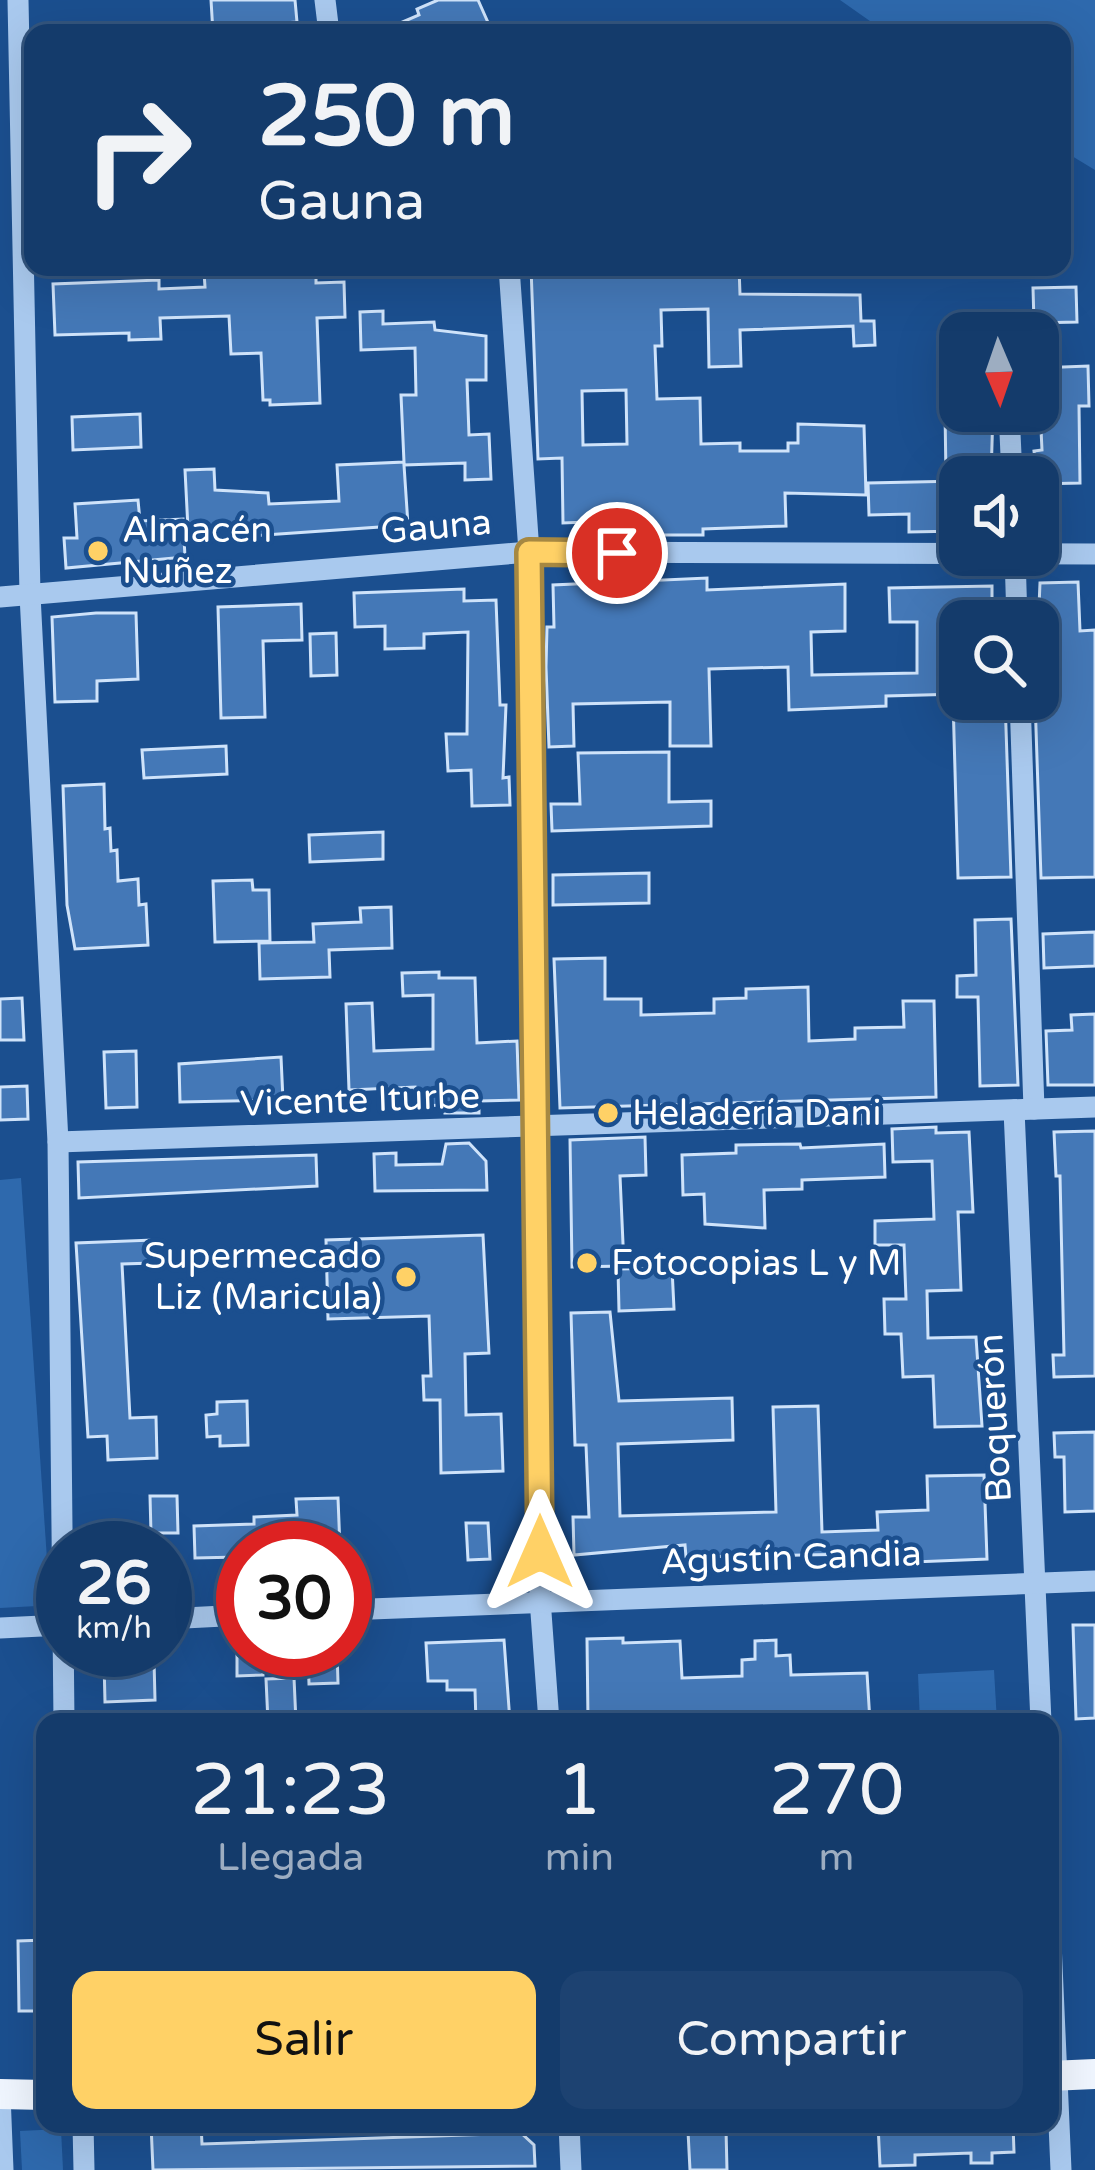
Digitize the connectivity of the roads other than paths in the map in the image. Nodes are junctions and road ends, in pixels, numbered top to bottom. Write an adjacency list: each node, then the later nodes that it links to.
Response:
1 (18, 0): 2 (street)
2 (17, 84): 8 (street)
3 (510, 276): 4 (street)
4 (529, 552): 6 (street, Gauna); 8 (street, Gauna); 13 (street)
5 (1095, 554): 7 (street, Gauna)
6 (939, 555)
7 (1059, 555)
8 (30, 595): 9 (street, Gauna); 14 (street)
9 (0, 598)
10 (1020, 720): 12 (street, Boquerón)
11 (1095, 1107): 12 (street, Vicente Iturbe)
12 (1024, 1110): 13 (street, Vicente Iturbe); 17 (street, Boquerón)
13 (537, 1128): 14 (street, Vicente Iturbe); 18 (street)
14 (58, 1142): 15 (street)
15 (60, 1521)
16 (1095, 1581): 17 (street, Agustín Candia)
17 (1035, 1584): 18 (street, Agustín Candia); 25 (street, Boquerón)
18 (540, 1599): 19 (street, Agustín Candia); 24 (street)
19 (372, 1608)
20 (36, 1626): 21 (street)
21 (0, 1628)
22 (63, 1677): 23 (street)
23 (64, 1713)
24 (548, 1713)
25 (1041, 1713)
26 (1095, 2074): 27 (main road)
27 (1059, 2075)
28 (0, 2094): 29 (main road); 33 (street)
29 (36, 2095)
30 (83, 2133): 34 (street)
31 (569, 2133): 35 (street)
32 (1058, 2133): 36 (street)
33 (3, 2170)
34 (84, 2170)
35 (571, 2170)
36 (1061, 2170)

